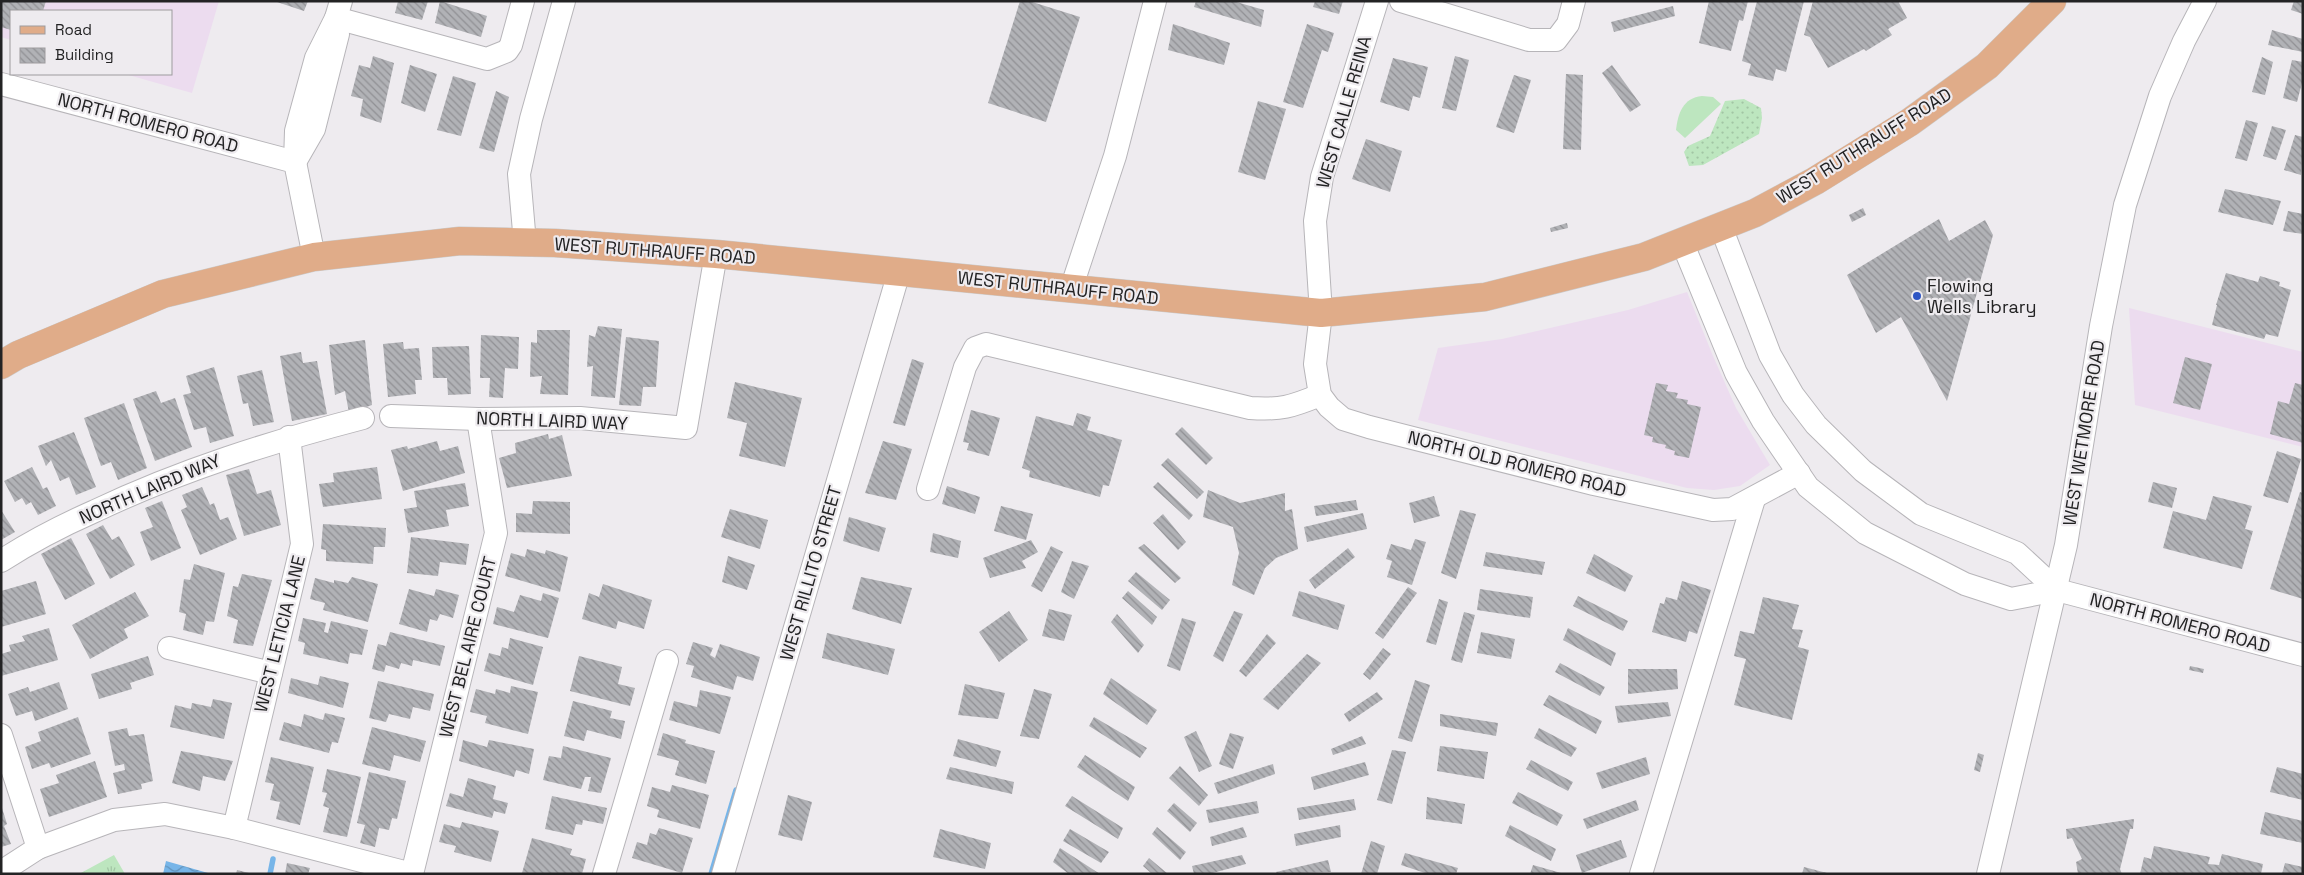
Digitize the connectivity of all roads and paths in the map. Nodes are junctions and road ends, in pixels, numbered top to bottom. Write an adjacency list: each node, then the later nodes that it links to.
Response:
1 (523, 1): 9 (street)
2 (564, 1): 14 (street)
3 (1155, 1): 18 (street)
4 (1377, 1): 19 (street, WEST CALLE REINA)
5 (1401, 1): 6 (street)
6 (1574, 1)
7 (2052, 1): 12 (main road, WEST RUTHRAUFF ROAD)
8 (2205, 1): 30 (street, WEST WETMORE ROAD)
9 (338, 10): 11 (street)
10 (1, 84): 11 (street, NORTH ROMERO ROAD)
11 (295, 162): 16 (street)
12 (1721, 227): 13 (main road, WEST RUTHRAUFF ROAD); 30 (street, NORTH ROMERO ROAD)
13 (1682, 242): 19 (main road, WEST RUTHRAUFF ROAD); 26 (street, NORTH ROMERO ROAD)
14 (525, 243): 15 (main road, WEST RUTHRAUFF ROAD); 16 (main road, WEST RUTHRAUFF ROAD)
15 (716, 254): 17 (main road, WEST RUTHRAUFF ROAD); 24 (street, NORTH LAIRD WAY)
16 (314, 257): 20 (main road, WEST RUTHRAUFF ROAD)
17 (899, 272): 18 (main road, WEST RUTHRAUFF ROAD); 41 (street, WEST RILLITO STREET)
18 (1071, 289): 19 (main road, WEST RUTHRAUFF ROAD)
19 (1321, 313): 21 (street, NORTH OLD ROMERO ROAD)
20 (1, 365)
21 (1320, 394): 27 (street); 28 (street, NORTH OLD ROMERO ROAD)
22 (391, 416): 24 (street, NORTH LAIRD WAY)
23 (363, 418): 25 (street, NORTH LAIRD WAY)
24 (478, 419): 39 (street, WEST BEL AIRE COURT)
25 (289, 438): 29 (street, NORTH LAIRD WAY); 34 (street, WEST LETICIA LANE)
26 (1799, 473): 28 (street, NORTH OLD ROMERO ROAD); 30 (street, NORTH ROMERO ROAD)
27 (928, 489)
28 (1754, 499): 42 (street)
29 (1, 561)
30 (2057, 590): 32 (street, NORTH ROMERO ROAD); 43 (street, WEST WETMORE ROAD)
31 (169, 648): 34 (street)
32 (2303, 655)
33 (667, 660): 40 (street)
34 (271, 673): 36 (street, WEST LETICIA LANE)
35 (1, 735): 37 (street)
36 (234, 828): 37 (street); 39 (street)
37 (38, 848): 38 (street)
38 (1, 872)
39 (412, 874)
40 (604, 874)
41 (723, 874)
42 (1641, 874)
43 (1988, 874)

